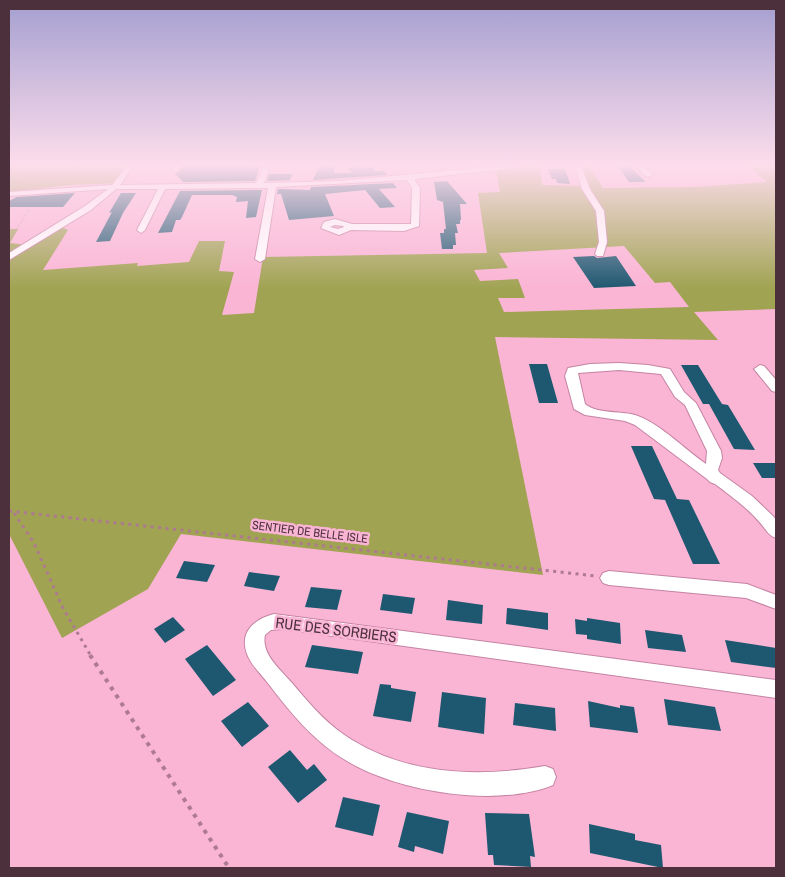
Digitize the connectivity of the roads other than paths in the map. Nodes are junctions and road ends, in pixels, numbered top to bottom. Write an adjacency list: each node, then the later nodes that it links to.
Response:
1 (90, 207): 9 (street)
2 (153, 207): 7 (street)
3 (269, 207): 10 (street)
4 (416, 207): 6 (street)
5 (597, 207): 8 (street)
6 (350, 227)
7 (141, 230)
8 (600, 254)
9 (9, 257)
10 (260, 259)
11 (760, 369): 12 (street)
12 (776, 388)
13 (715, 479): 13 (street); 14 (street)
14 (776, 532)
15 (609, 578): 16 (street)
16 (776, 602)
17 (776, 689): 18 (street, RUE DES SORBIERS)
18 (545, 777)

